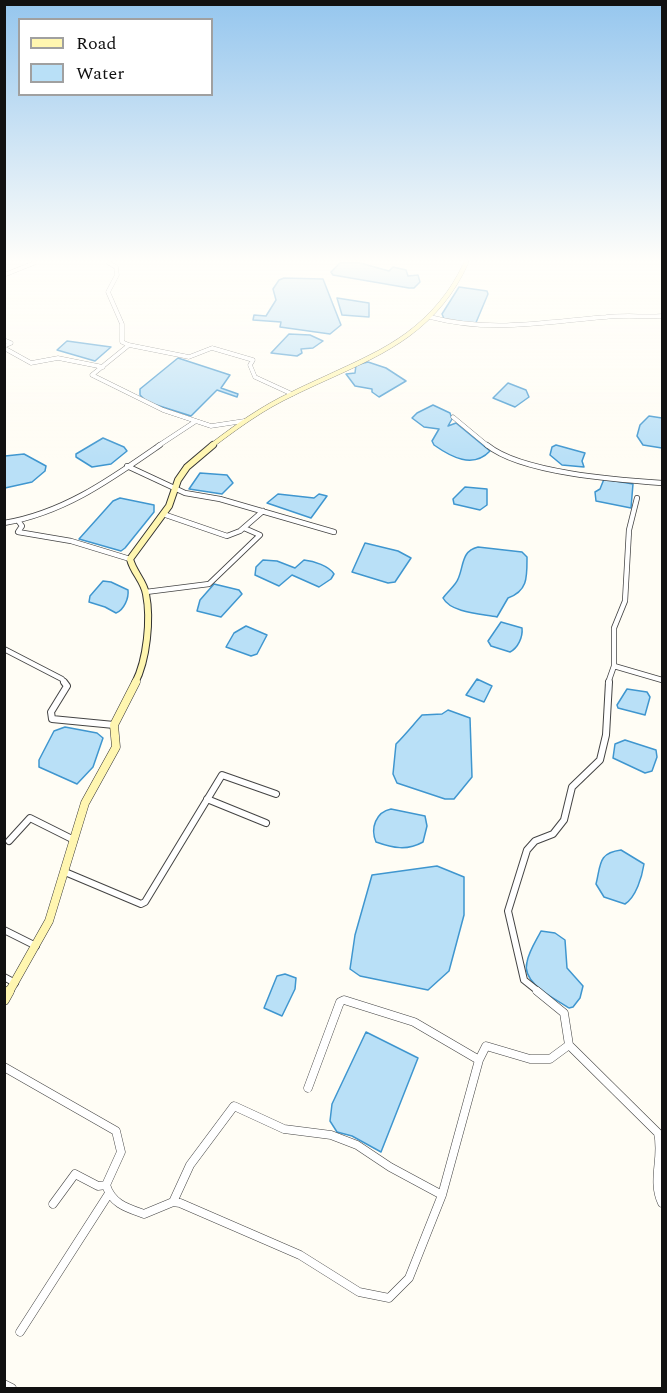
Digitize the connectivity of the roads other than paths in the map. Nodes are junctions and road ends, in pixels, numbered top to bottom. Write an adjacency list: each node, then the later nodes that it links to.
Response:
1 (122, 328): 4 (street)
2 (416, 328): 7 (street)
3 (4, 340): 5 (street)
4 (129, 345): 6 (street); 7 (street)
5 (4, 347): 6 (street)
6 (102, 367): 9 (street)
7 (292, 394): 10 (street)
8 (453, 417): 12 (street)
9 (196, 421): 10 (street); 11 (street)
10 (244, 421): 13 (street)
11 (127, 466): 13 (street); 17 (street)
12 (663, 483)
13 (176, 490): 15 (street); 16 (street)
14 (637, 498): 24 (street)
15 (262, 511): 19 (street); 20 (street)
16 (163, 514): 19 (street); 21 (street)
17 (19, 522): 18 (street); 21 (street)
18 (4, 523)
19 (244, 528): 22 (street)
20 (334, 532)
21 (130, 559): 22 (street)
22 (146, 592): 26 (street)
23 (4, 649): 26 (street)
24 (614, 666): 25 (street); 38 (street)
25 (663, 680)
26 (114, 725): 30 (street)
27 (276, 794): 28 (street)
28 (207, 799): 29 (street); 32 (street)
29 (266, 823)
30 (74, 840): 31 (street); 32 (street)
31 (9, 841)
32 (65, 872): 34 (street)
33 (4, 930): 34 (street)
34 (36, 946): 36 (street)
35 (4, 977): 36 (street)
36 (15, 983): 37 (street)
37 (4, 1000)
38 (569, 1045): 39 (street); 46 (street)
39 (479, 1060): 41 (street); 44 (street)
40 (4, 1067): 42 (street)
41 (308, 1088)
42 (106, 1185): 43 (street); 47 (street)
43 (108, 1195): 45 (street); 48 (street)
44 (442, 1195): 45 (street); 45 (street)
45 (173, 1202)
46 (663, 1203)
47 (53, 1204)
48 (20, 1332)
49 (4, 1384): 50 (street)
50 (12, 1389)

